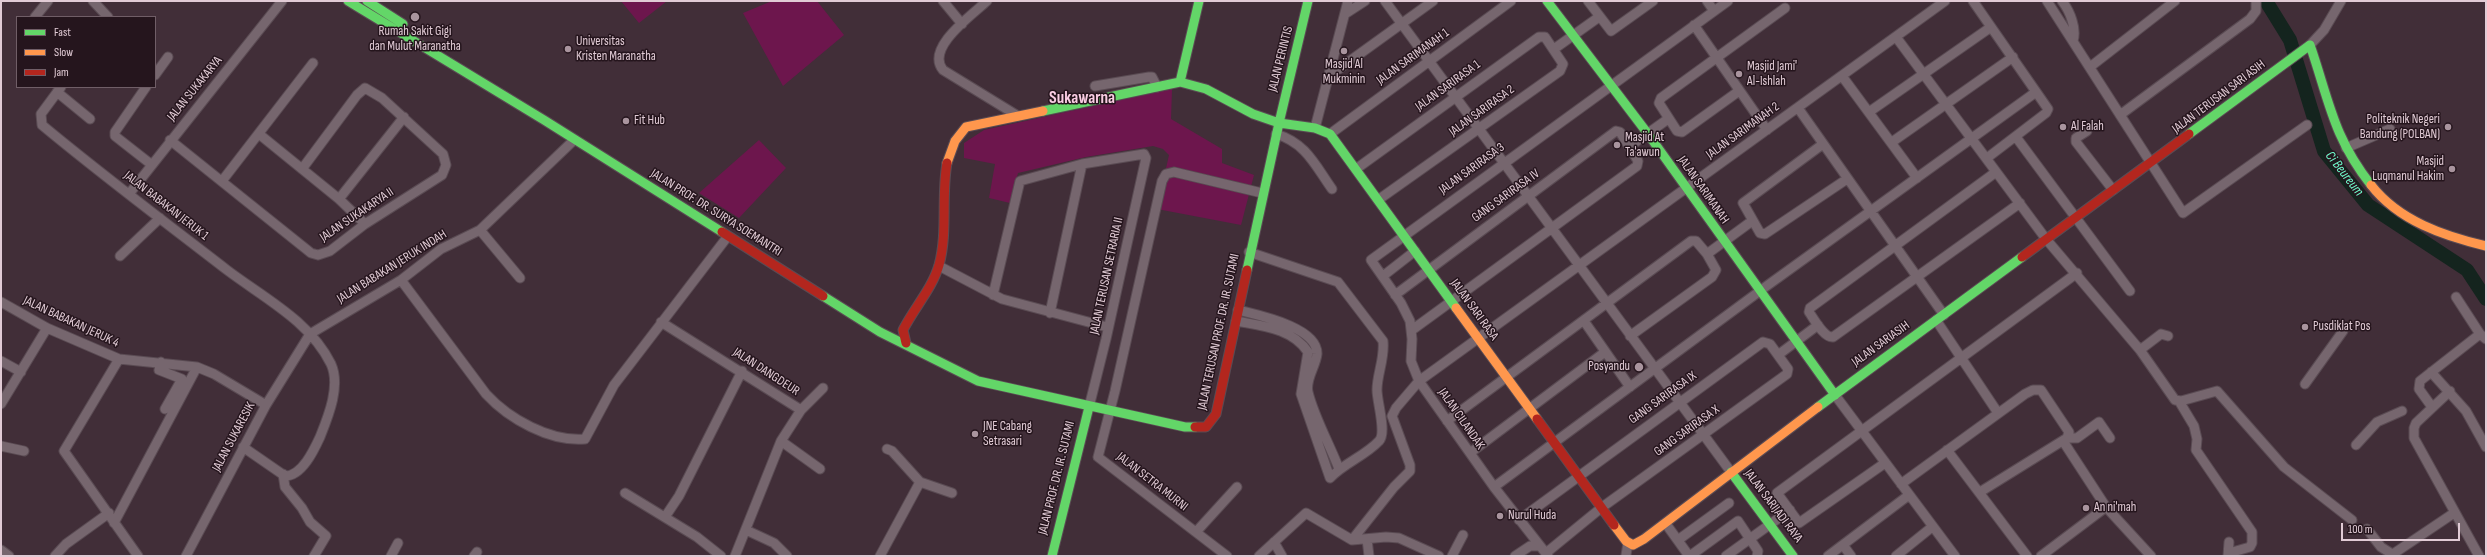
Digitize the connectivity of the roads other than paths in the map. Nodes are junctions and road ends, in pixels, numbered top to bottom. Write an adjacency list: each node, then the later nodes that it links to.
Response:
1 (48, 1): 31 (street)
2 (94, 1): 32 (street)
3 (282, 1): 83 (street, JALAN SUKAKARYA)
4 (348, 1): 84 (main road, JALAN PROF. DR. SURYA SOEMANTRI)
5 (367, 1): 149 (main road, JALAN PROF. DR. SURYA SOEMANTRI)
6 (943, 1): 34 (street)
7 (987, 1): 34 (street)
8 (1199, 1): 53 (main road)
9 (1308, 1): 70 (main road, JALAN PERINTIS)
10 (1348, 1): 30 (street)
11 (1365, 1): 30 (street)
12 (1384, 1): 35 (street)
13 (1432, 1): 35 (street)
14 (1511, 1): 46 (street, JALAN SARIMANAH 1)
15 (1547, 1): 38 (main road, JALAN SARIMANAH)
16 (1588, 1): 33 (street)
17 (1653, 1): 33 (street)
18 (1707, 1): 29 (street)
19 (1728, 1): 29 (street, JALAN SARIRASA 3)
20 (1945, 1): 39 (street, JALAN SARIMANAH 2)
21 (1973, 1): 37 (street)
22 (2047, 1): 40 (street)
23 (2075, 1): 27 (street)
24 (2175, 1): 48 (street)
25 (2256, 1): 65 (street)
26 (2341, 1): 42 (street)
27 (2064, 4): 40 (street)
28 (1785, 8): 45 (street)
29 (1714, 11): 36 (street, JALAN SARIRASA 3)
30 (1345, 14): 51 (street)
31 (35, 16)
32 (107, 16)
33 (1599, 17): 38 (street)
34 (962, 24): 66 (street)
35 (1400, 24): 46 (street); 51 (street)
36 (1694, 26): 45 (street); 54 (street, JALAN SARIRASA 3)
37 (1991, 27): 44 (street); 49 (street)
38 (1574, 35): 41 (street); 54 (main road, JALAN SARIMANAH)
39 (1896, 37): 49 (street); 52 (street, JALAN SARIMANAH 2)
40 (2073, 42): 48 (street)
41 (1554, 49): 61 (street, JALAN SARIRASA 1); 74 (street, JALAN SARIRASA 2)
42 (2307, 49): 88 (main road); 91 (main road, JALAN TERUSAN SARI ASIH)
43 (168, 57): 50 (street)
44 (2013, 57): 60 (street); 62 (street)
45 (1716, 58): 59 (street); 68 (street)
46 (1428, 62): 61 (street); 79 (street, JALAN SARIMANAH 1)
47 (313, 63): 77 (street)
48 (2090, 67): 65 (street)
49 (1923, 72): 62 (street); 64 (street)
50 (156, 74)
51 (1329, 76): 72 (street)
52 (1842, 76): 63 (street, JALAN SARIMANAH 2); 64 (street)
53 (1180, 82): 56 (main road); 70 (main road)
54 (1611, 84): 80 (main road, JALAN SARIMANAH); 90 (street, JALAN SARIRASA 3)
55 (1096, 86): 56 (street)
56 (1158, 87): 66 (main road)
57 (145, 88): 93 (street)
58 (59, 90): 69 (street); 104 (street, JALAN BABAKAN JERUK 1)
59 (1739, 91): 68 (street); 75 (street)
60 (2036, 92): 81 (street); 82 (street)
61 (1455, 97): 74 (street); 95 (street, JALAN SARIRASA 1)
62 (1946, 104): 82 (street); 85 (street)
63 (1798, 108): 75 (street, JALAN SARIMANAH 2); 86 (street)
64 (1869, 112): 85 (street)
65 (2120, 115): 91 (street)
66 (1018, 116): 127 (main road)
67 (404, 117): 94 (street); 106 (street); 113 (street, JALAN SUKAKARYA II)
68 (1668, 118): 80 (street)
69 (90, 119)
70 (1279, 123): 72 (main road); 78 (main road, JALAN TERUSAN PROF. DR. IR. SUTAMI)
71 (2307, 125): 91 (street)
72 (1315, 128): 79 (main road)
73 (2390, 129): 88 (street)
74 (1478, 130): 90 (street); 107 (street, JALAN SARIRASA 2)
75 (1767, 130): 101 (street, JALAN SARIMANAH 2)
76 (2087, 131): 102 (street)
77 (259, 134): 94 (street); 99 (street)
78 (1276, 134): 100 (street); 103 (main road, JALAN TERUSAN PROF. DR. IR. SUTAMI)
79 (1330, 134): 95 (main road, JALAN SARI RASA)
80 (1648, 134): 87 (street); 101 (main road, JALAN SARIMANAH)
81 (2016, 137): 89 (street); 110 (street)
82 (1972, 138): 89 (street); 98 (street)
83 (170, 140): 93 (street, JALAN SUKAKARYA); 99 (street, JALAN SUKAKARYA II)
84 (574, 140): 115 (street, JALAN BABAKAN JERUK INDAH); 117 (main road, JALAN PROF. DR. SURYA SOEMANTRI)
85 (1892, 142): 98 (street)
86 (1823, 144): 97 (street); 112 (street)
87 (1630, 146): 105 (street, GANG SARIRASA IV); 114 (street)
88 (2346, 148): 121 (main road)
89 (1986, 158): 96 (street)
90 (1503, 163): 105 (street); 116 (street, JALAN SARIRASA 3)
91 (2152, 163): 102 (main road, JALAN SARIASIH)
92 (1082, 164): 136 (street); 143 (street); 150 (street, JALAN TERUSAN SETRARIA II)
93 (152, 165): 104 (street, JALAN SUKAKARYA)
94 (302, 168): 106 (street)
95 (1356, 169): 107 (main road, JALAN SARI RASA)
96 (1996, 172): 108 (street); 120 (street)
97 (1847, 178): 109 (street); 112 (street)
98 (1917, 178): 109 (street)
99 (222, 181): 113 (street, JALAN SUKAKARYA II)
100 (1332, 189)
101 (1686, 189): 119 (main road, JALAN SARIMANAH); 126 (street, JALAN SARIMANAH 2)
102 (2113, 190): 110 (main road, JALAN SARIASIH)
103 (1262, 193): 123 (main road, JALAN TERUSAN PROF. DR. IR. SUTAMI); 190 (street)
104 (129, 194): 111 (street, JALAN BABAKAN JERUK 1)
105 (1528, 197): 114 (street); 128 (street, GANG SARIRASA IV)
106 (339, 199): 113 (street)
107 (1378, 200): 116 (main road, JALAN SARI RASA)
108 (2020, 203): 118 (street); 130 (street)
109 (1871, 212): 120 (street); 135 (street)
110 (2076, 217): 118 (main road, JALAN SARIASIH); 134 (street)
111 (160, 218): 125 (street); 154 (street, JALAN BABAKAN JERUK 1)
112 (1752, 221): 119 (street)
113 (365, 224)
114 (1552, 229): 126 (street); 140 (street)
115 (480, 230): 131 (street); 133 (street, JALAN BABAKAN JERUK INDAH)
116 (1404, 235): 122 (main road, JALAN SARI RASA); 132 (street, JALAN SARIRASA 3)
117 (728, 236): 147 (street); 160 (main road, JALAN PROF. DR. SURYA SOEMANTRI)
118 (2046, 239): 129 (street); 144 (main road, JALAN SARIASIH)
119 (1724, 242): 124 (street); 135 (main road, JALAN SARIMANAH)
120 (1894, 245): 130 (street); 148 (street)
121 (2486, 246)
122 (1415, 251): 128 (main road, JALAN SARI RASA); 132 (street)
123 (1249, 252): 142 (main road, JALAN TERUSAN PROF. DR. IR. SUTAMI); 208 (street)
124 (1707, 254): 141 (street); 155 (street)
125 (120, 256)
126 (1579, 265): 141 (street); 158 (street, JALAN SARIMANAH 2)
127 (939, 266): 136 (street); 149 (main road)
128 (1428, 269): 137 (street, GANG SARIRASA IV); 140 (main road, JALAN SARI RASA)
129 (2076, 273): 161 (street); 164 (street)
130 (1918, 277): 144 (street); 148 (street)
131 (520, 278)
132 (1385, 279): 137 (street, JALAN CILANDAK)
133 (401, 280): 147 (street); 154 (street, JALAN BABAKAN JERUK INDAH)
134 (2130, 291)
135 (1760, 292): 159 (main road, JALAN SARIMANAH); 169 (street)
136 (993, 295): 143 (street)
137 (1395, 295): 152 (street, JALAN CILANDAK)
138 (2456, 298): 157 (street)
139 (1, 302): 151 (street, JALAN BABAKAN JERUK 4)
140 (1452, 302): 152 (street); 158 (main road, JALAN SARI RASA)
141 (1606, 304): 145 (street); 155 (street)
142 (1238, 310): 146 (main road, JALAN TERUSAN PROF. DR. IR. SUTAMI); 208 (street)
143 (1050, 312): 150 (street)
144 (1940, 318): 164 (street); 179 (main road, JALAN SARIASIH)
145 (1584, 320): 162 (street); 173 (street)
146 (1236, 321): 190 (main road, JALAN TERUSAN PROF. DR. IR. SUTAMI); 208 (street)
147 (661, 322): 170 (street, JALAN DANGDEUR)
148 (1818, 325): 159 (street)
149 (905, 326): 160 (main road)
150 (1107, 327): 184 (street)
151 (47, 328): 165 (street, JALAN BABAKAN JERUK 4); 171 (street)
152 (1412, 330): 174 (street, JALAN CILANDAK)
153 (2343, 332): 175 (street)
154 (310, 334): 183 (street, JALAN SUKARESIK); 211 (street, JALAN BABAKAN JERUK 1)
155 (1630, 336): 169 (street)
156 (2168, 336): 161 (street)
157 (2483, 337): 172 (street)
158 (1478, 338): 173 (main road, JALAN SARI RASA); 174 (street, JALAN SARIMANAH 2)
159 (1796, 341): 163 (street); 179 (main road, JALAN SARIMANAH)
160 (906, 343): 184 (main road, JALAN PROF. DR. SURYA SOEMANTRI)
161 (2140, 350): 180 (street)
162 (1605, 352): 176 (street); 187 (street)
163 (1778, 355): 181 (street, GANG SARIRASA IX); 194 (street, GANG SARIRASA X)
164 (1962, 358): 191 (street); 193 (street)
165 (119, 359): 167 (street, JALAN BABAKAN JERUK 4); 226 (street)
166 (1, 361): 171 (street)
167 (161, 362): 168 (street, JALAN BABAKAN JERUK 4); 186 (street)
168 (197, 367): 183 (street, JALAN BABAKAN JERUK 4); 230 (street)
169 (1655, 369): 176 (street); 181 (street)
170 (742, 371): 188 (street, JALAN DANGDEUR); 227 (street)
171 (21, 372): 182 (street)
172 (2431, 372): 178 (street); 185 (street)
173 (1506, 377): 187 (main road, JALAN SARI RASA); 192 (street)
174 (1419, 381): 192 (street, JALAN CILANDAK); 240 (street, JALAN SARIMANAH 2)
175 (2304, 384)
176 (1630, 387): 198 (street)
177 (823, 388): 188 (street)
178 (2450, 391): 185 (street); 202 (street)
179 (1835, 395): 193 (street); 210 (main road, JALAN SARIASIH)
180 (2178, 401): 229 (street); 249 (street)
181 (1679, 403): 194 (street); 212 (street, GANG SARIRASA IX)
182 (1, 404)
183 (266, 404): 201 (street, JALAN SUKARESIK)
184 (1089, 406): 190 (main road, JALAN TERUSAN PROF. DR. IR. SUTAMI); 261 (main road, JALAN PROF. DR. IR. SUTAMI)
185 (2432, 407): 225 (street)
186 (165, 409)
187 (1530, 409): 198 (main road, JALAN SARI RASA); 206 (street)
188 (801, 410): 197 (street, JALAN DANGDEUR)
189 (2402, 411): 199 (street)
190 (1111, 412): 236 (street, JALAN SETRA MURNI)
191 (1998, 413): 196 (street); 204 (street)
192 (1447, 421): 206 (street, JALAN CILANDAK)
193 (1861, 432): 207 (street); 224 (street)
194 (1703, 435): 210 (street); 223 (street, GANG SARIRASA X)
195 (2110, 438): 196 (street)
196 (2065, 439): 217 (street); 222 (street)
197 (781, 441): 209 (street); 235 (street, JALAN DANGDEUR)
198 (1554, 442): 212 (main road, JALAN SARI RASA); 216 (street)
199 (2356, 445)
200 (1, 446): 205 (street)
201 (243, 447): 211 (street); 254 (street, JALAN SUKARESIK)
202 (2486, 447)
203 (887, 449): 213 (street)
204 (1947, 450): 214 (street); 217 (street)
205 (24, 451)
206 (1470, 453): 216 (street, JALAN CILANDAK)
207 (1885, 463): 214 (street); 224 (street)
208 (1339, 469)
209 (820, 470)
210 (1731, 472): 231 (main road, JALAN SARIASIH); 232 (main road, JALAN SARIJADI RAYA)
211 (283, 474): 255 (street)
212 (1578, 476): 223 (main road, JALAN SARI RASA); 228 (street, GANG SARIRASA IX)
213 (920, 482): 219 (street); 260 (street)
214 (1901, 484): 220 (street)
215 (1237, 487): 236 (street)
216 (1494, 487): 228 (street, JALAN CILANDAK)
217 (1980, 492): 277 (street)
218 (625, 493): 227 (street)
219 (952, 493)
220 (1909, 495): 233 (street); 245 (street)
221 (1729, 503): 241 (street)
222 (2106, 507): 278 (street); 279 (street)
223 (1601, 508): 247 (street, GANG SARIRASA X); 248 (main road, JALAN SARI RASA)
224 (1790, 510): 232 (street)
225 (2454, 512): 250 (street); 280 (street)
226 (109, 513): 230 (street); 252 (street)
227 (665, 517): 257 (street)
228 (1519, 520): 247 (street, JALAN CILANDAK)
229 (2352, 520)
230 (114, 522): 253 (street)
231 (1666, 524): 241 (street); 248 (main road, JALAN SARIASIH)
232 (1771, 524): 238 (street); 272 (main road, JALAN SARIJADI RAYA)
233 (1932, 527): 275 (street); 276 (street)
234 (2367, 529): 250 (street)
235 (746, 530): 258 (street, JALAN DANGDEUR); 259 (street)
236 (1196, 532): 262 (street, JALAN SETRA MURNI)
237 (1463, 535): 267 (street)
238 (1751, 538): 269 (street); 270 (street); 271 (street)
239 (1367, 539): 240 (street); 265 (street); 266 (street)
240 (1352, 540): 242 (street)
241 (1678, 540): 269 (street)
242 (1274, 542): 263 (street); 264 (street)
243 (2229, 542): 249 (street)
244 (398, 543): 256 (street)
245 (1843, 545): 273 (street); 274 (street)
246 (1, 550): 251 (street)
247 (1544, 552): 268 (street)
248 (1625, 552)
249 (2228, 555)
250 (2391, 555)
251 (9, 556)
252 (55, 556)
253 (138, 556)
254 (186, 556)
255 (314, 556)
256 (391, 556)
257 (721, 556)
258 (735, 556)
259 (787, 556)
260 (880, 556)
261 (1052, 556)
262 (1227, 556)
263 (1259, 556)
264 (1282, 556)
265 (1369, 556)
266 (1439, 556)
267 (1452, 556)
268 (1516, 556)
269 (1689, 556)
270 (1726, 556)
271 (1757, 556)
272 (1794, 556)
273 (1828, 556)
274 (1851, 556)
275 (1896, 556)
276 (1955, 556)
277 (2027, 556)
278 (2041, 556)
279 (2151, 556)
280 (2479, 556)

